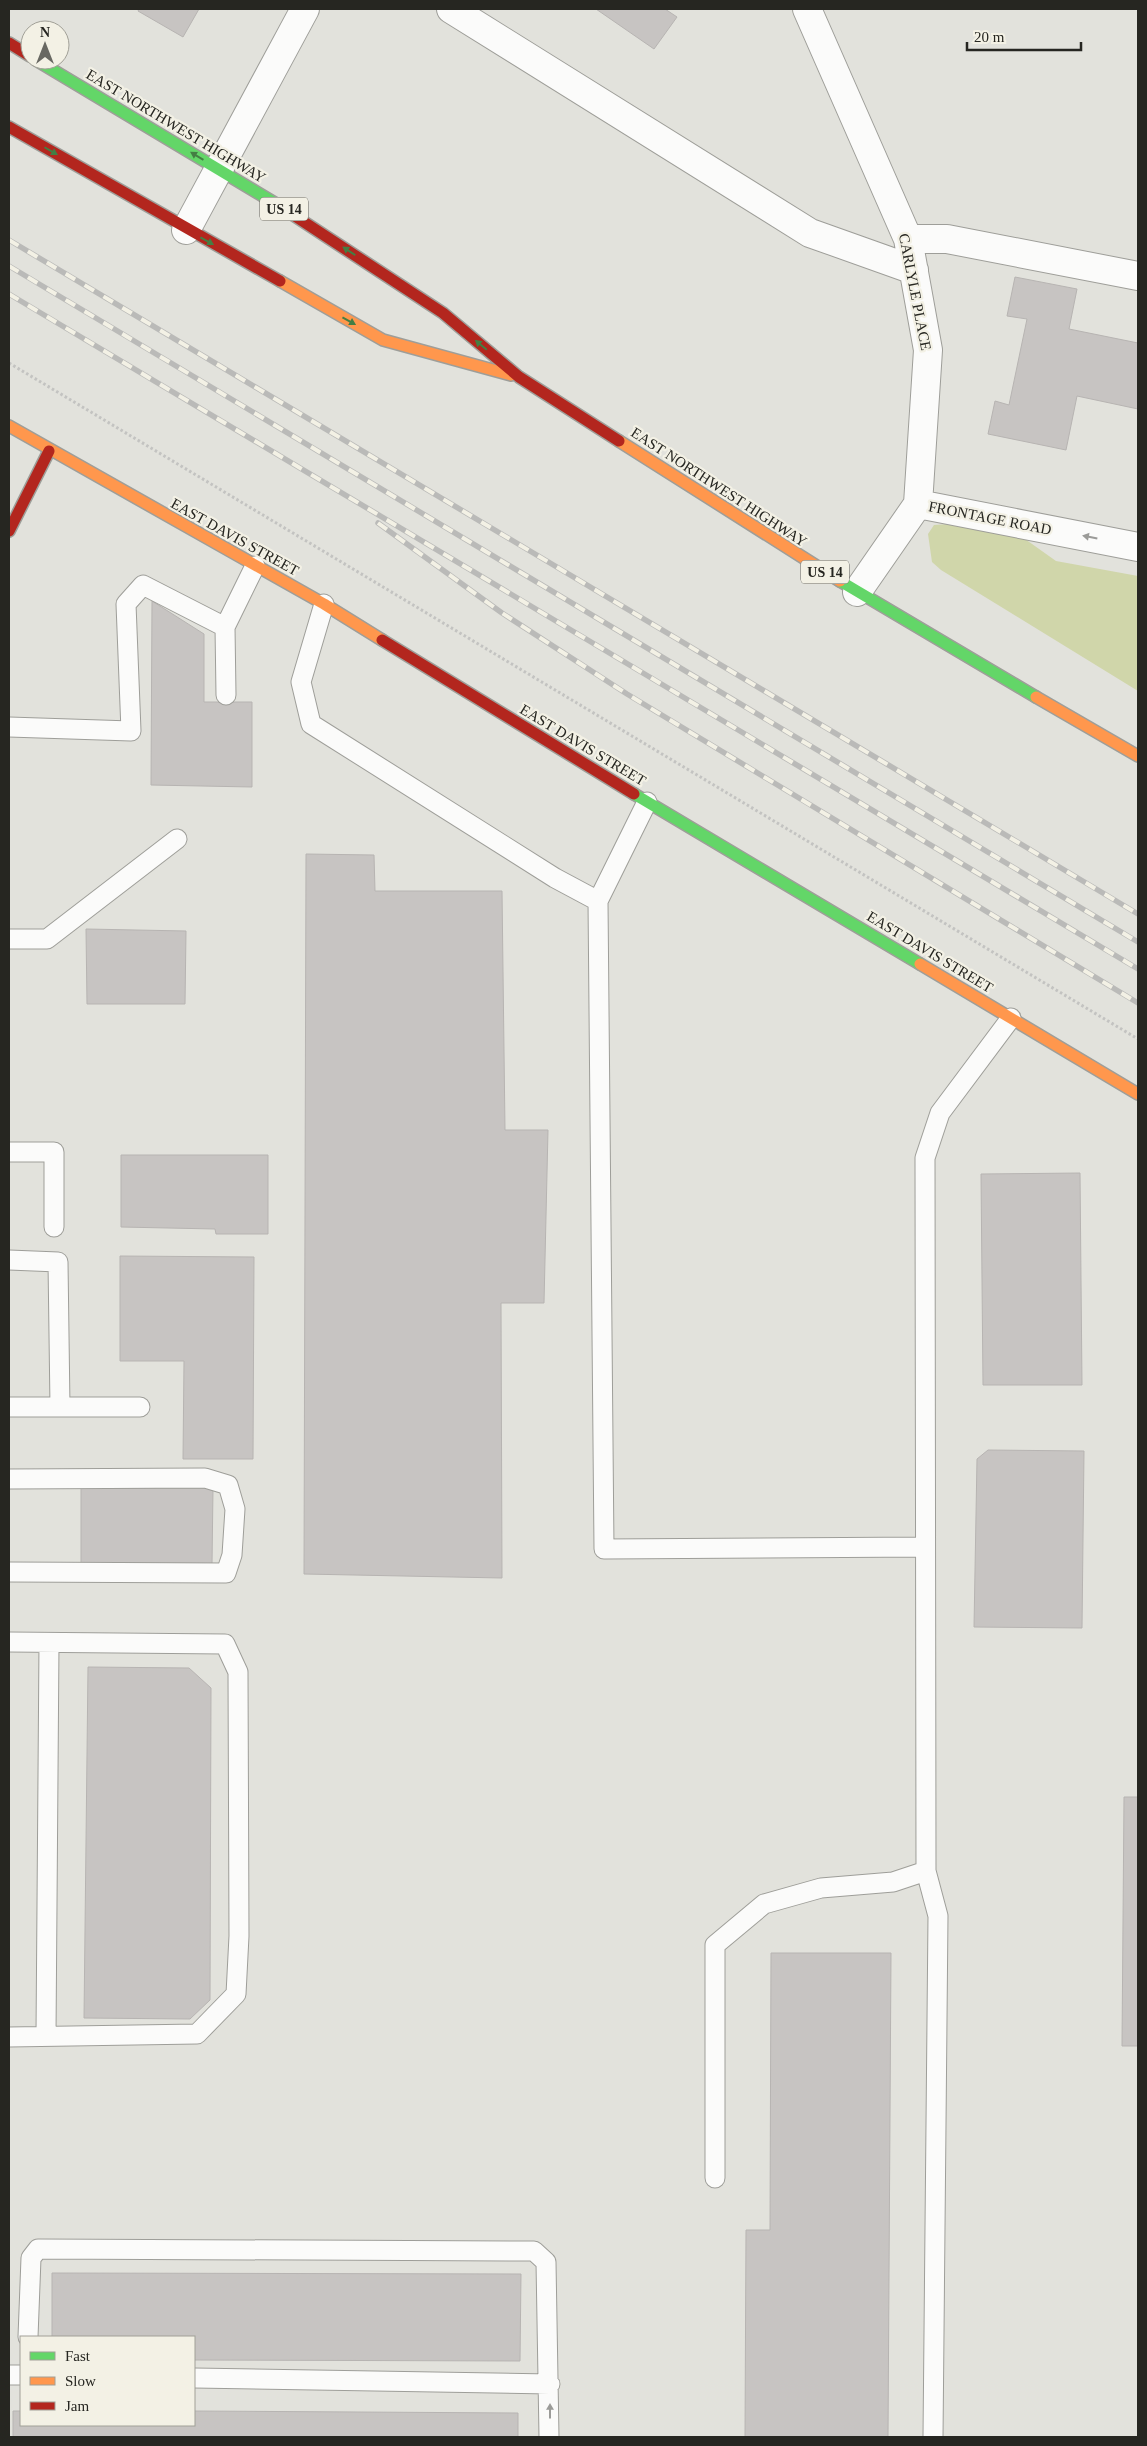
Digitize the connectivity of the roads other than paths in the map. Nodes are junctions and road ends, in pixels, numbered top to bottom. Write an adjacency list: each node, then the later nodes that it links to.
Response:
1 (305, 9): 8 (street)
2 (451, 9): 11 (street)
3 (807, 9): 10 (street, CARLYLE PLACE)
4 (9, 44): 5 (main road)
5 (20, 50)
6 (53, 70): 8 (main road, EAST NORTHWEST HIGHWAY / US 14, one-way to 6)
7 (9, 127): 9 (main road, EAST NORTHWEST HIGHWAY / US 14, one-way to 9)
8 (219, 169): 9 (street); 13 (main road, EAST NORTHWEST HIGHWAY / US 14, one-way to 8)
9 (186, 230): 13 (main road, EAST NORTHWEST HIGHWAY / US 14, one-way to 13)
10 (908, 239): 11 (street, CARLYLE PLACE); 12 (street)
11 (914, 270): 16 (street, CARLYLE PLACE)
12 (1138, 276)
13 (519, 377): 20 (main road, EAST NORTHWEST HIGHWAY / US 14)
14 (9, 426): 15 (main road, EAST DAVIS STREET)
15 (49, 451): 17 (main road); 19 (main road, EAST DAVIS STREET)
16 (918, 504): 18 (street, FRONTAGE ROAD, one-way to 16); 20 (street, FRONTAGE ROAD)
17 (9, 531)
18 (1138, 547)
19 (256, 566): 21 (main road, EAST DAVIS STREET); 22 (lane)
20 (857, 592): 25 (main road, EAST NORTHWEST HIGHWAY / US 14)
21 (324, 604): 26 (main road, EAST DAVIS STREET); 28 (lane)
22 (225, 627): 23 (lane); 24 (lane)
23 (226, 695)
24 (9, 728)
25 (1138, 756)
26 (647, 802): 28 (lane); 30 (main road, EAST DAVIS STREET)
27 (176, 839): 29 (lane)
28 (598, 901): 39 (lane)
29 (9, 939)
30 (1012, 1018): 31 (main road, EAST DAVIS STREET); 39 (lane)
31 (1138, 1094)
32 (9, 1152): 33 (lane)
33 (54, 1227)
34 (9, 1260): 36 (lane)
35 (9, 1407): 36 (lane)
36 (60, 1407): 37 (lane)
37 (140, 1407)
38 (9, 1479): 40 (lane)
39 (925, 1547): 43 (lane)
40 (9, 1572)
41 (9, 1642): 42 (lane)
42 (49, 1642): 44 (lane); 44 (lane)
43 (926, 1871): 46 (lane); 51 (lane)
44 (46, 2036): 45 (lane)
45 (9, 2037)
46 (716, 2178)
47 (28, 2336): 49 (lane)
48 (195, 2378): 49 (lane)
49 (550, 2384): 50 (lane, one-way to 49)
50 (549, 2437)
51 (933, 2437)

